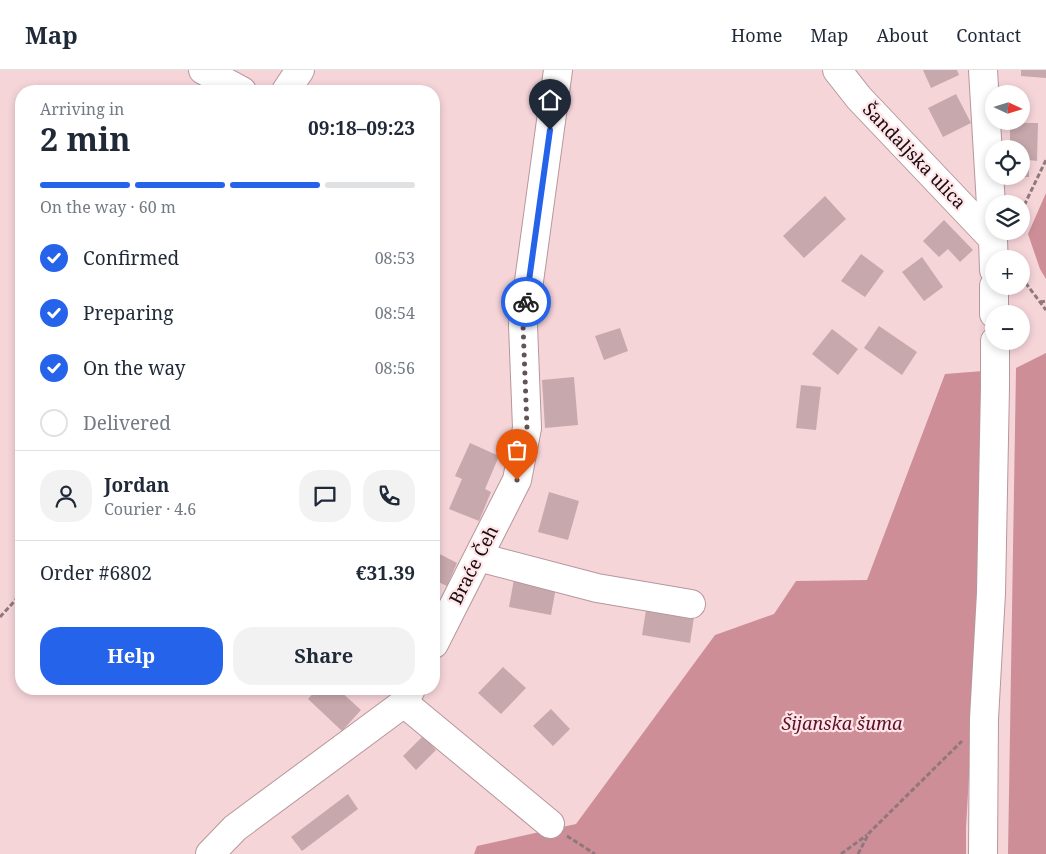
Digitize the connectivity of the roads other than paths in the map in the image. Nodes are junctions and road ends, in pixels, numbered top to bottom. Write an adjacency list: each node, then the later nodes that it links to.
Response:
1 (203, 70): 6 (street)
2 (300, 70): 7 (street)
3 (558, 70): 11 (street, Braće Čeh)
4 (837, 70): 9 (street, Šandaljska ulica)
5 (983, 70): 8 (street)
6 (231, 85)
7 (290, 85)
8 (990, 195)
9 (985, 231)
10 (995, 350): 17 (street)
11 (478, 557): 12 (street); 13 (street, Braće Čeh)
12 (691, 604)
13 (440, 632)
14 (408, 696): 15 (street); 16 (street)
15 (550, 824)
16 (210, 854)
17 (982, 854)

